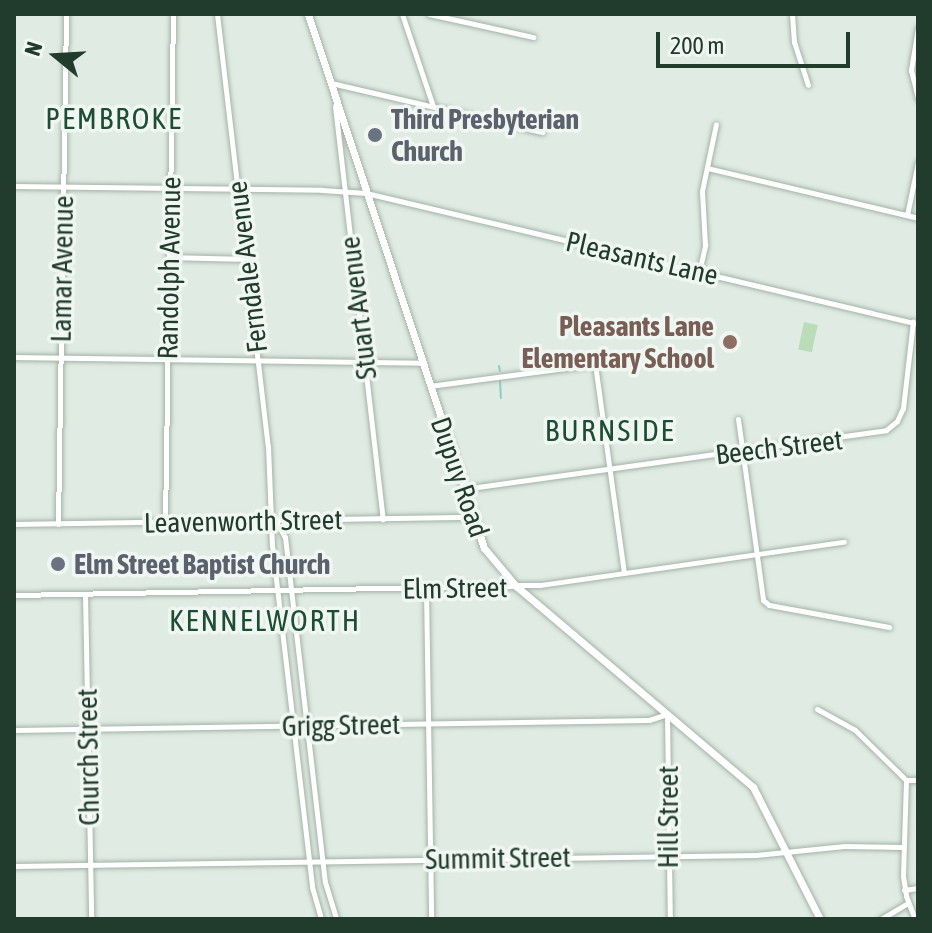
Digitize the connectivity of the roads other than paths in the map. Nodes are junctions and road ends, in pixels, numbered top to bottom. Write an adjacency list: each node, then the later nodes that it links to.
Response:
1 (66, 14): 21 (street, Lamar Avenue)
2 (173, 14): 22 (street, Randolph Avenue)
3 (217, 14): 23 (street, Ferndale Avenue)
4 (308, 14): 11 (street, Dupuy Road)
5 (402, 14): 15 (street)
6 (429, 14): 9 (street)
7 (792, 14): 12 (street)
8 (918, 28): 10 (street)
9 (533, 37)
10 (915, 59): 14 (street)
11 (330, 83): 13 (street, Dupuy Road); 15 (street)
12 (808, 85)
13 (335, 97): 24 (street, Stuart Avenue); 25 (street, Dupuy Road)
14 (918, 99)
15 (433, 106): 17 (street)
16 (716, 124): 19 (street)
17 (542, 132)
18 (918, 162): 26 (street)
19 (707, 168): 26 (street); 30 (street)
20 (14, 186): 21 (street, Pleasants Lane)
21 (64, 186): 22 (street, Pleasants Lane); 33 (street, Lamar Avenue)
22 (170, 189): 23 (street, Pleasants Lane); 28 (street, Randolph Avenue)
23 (238, 190): 24 (street, Pleasants Lane); 29 (street, Ferndale Avenue)
24 (344, 191): 25 (street, Pleasants Lane); 36 (street, Stuart Avenue)
25 (366, 193): 30 (street, Pleasants Lane); 37 (street, Dupuy Road)
26 (907, 215): 27 (street)
27 (918, 218)
28 (169, 257): 29 (street); 34 (street, Randolph Avenue)
29 (246, 259): 35 (street, Ferndale Avenue)
30 (699, 272): 31 (street, Pleasants Lane)
31 (916, 323): 40 (street, Beech Street)
32 (14, 357): 33 (street)
33 (61, 358): 34 (street); 48 (street, Lamar Avenue)
34 (168, 360): 35 (street); 46 (street, Randolph Avenue)
35 (258, 361): 36 (street); 45 (street, Ferndale Avenue)
36 (365, 363): 37 (street); 44 (street, Stuart Avenue)
37 (421, 363): 38 (street, Dupuy Road)
38 (429, 386): 41 (street); 42 (street, Dupuy Road)
39 (738, 419): 40 (street)
40 (743, 451): 41 (street, Beech Street); 50 (street)
41 (610, 469): 42 (street, Beech Street); 51 (street)
42 (462, 489): 43 (street, Dupuy Road)
43 (472, 517): 44 (street, Leavenworth Street); 52 (street, Dupuy Road)
44 (383, 519): 45 (street, Leavenworth Street)
45 (274, 520): 46 (street, Leavenworth Street); 54 (street, Ferndale Avenue); 55 (street, Ferndale Avenue)
46 (165, 522): 48 (street, Leavenworth Street)
47 (14, 524): 48 (street, Leavenworth Street)
48 (58, 524)
49 (844, 542): 50 (street, Elm Street)
50 (756, 556): 51 (street, Elm Street); 58 (street)
51 (624, 574): 52 (street, Elm Street)
52 (516, 586): 53 (street, Elm Street); 60 (street, Dupuy Road)
53 (426, 589): 55 (street, Elm Street); 61 (street)
54 (277, 590): 55 (street, Elm Street); 56 (street, Elm Street); 62 (street, Ferndale Avenue)
55 (292, 590): 63 (street, Ferndale Avenue)
56 (85, 594): 57 (street, Elm Street); 64 (street, Church Street)
57 (14, 595)
58 (889, 627)
59 (817, 709): 66 (street)
60 (667, 714): 61 (street, Grigg Street); 69 (street, Dupuy Road); 70 (street, Hill Street)
61 (429, 723): 63 (street, Grigg Street); 71 (street)
62 (293, 726): 63 (street, Grigg Street); 64 (street, Grigg Street); 72 (street, Ferndale Avenue)
63 (308, 726): 73 (street, Ferndale Avenue)
64 (88, 729): 65 (street, Grigg Street); 74 (street, Church Street)
65 (14, 730)
66 (906, 780): 67 (street); 68 (street)
67 (918, 780)
68 (902, 847): 69 (street, Summit Street); 77 (street)
69 (788, 852): 70 (street, Summit Street); 84 (street, Dupuy Road)
70 (668, 855): 71 (street, Summit Street); 83 (street, Hill Street)
71 (430, 859): 73 (street, Summit Street); 82 (street)
72 (309, 861): 73 (street, Summit Street); 74 (street, Summit Street); 80 (street, Ferndale Avenue)
73 (323, 861): 81 (street, Ferndale Avenue)
74 (90, 865): 75 (street, Summit Street); 79 (street, Church Street)
75 (14, 866)
76 (918, 888): 77 (street)
77 (904, 890): 78 (street)
78 (908, 903): 85 (street); 86 (street)
79 (91, 919)
80 (321, 919)
81 (336, 919)
82 (431, 919)
83 (670, 919)
84 (820, 919)
85 (881, 919)
86 (915, 919)

